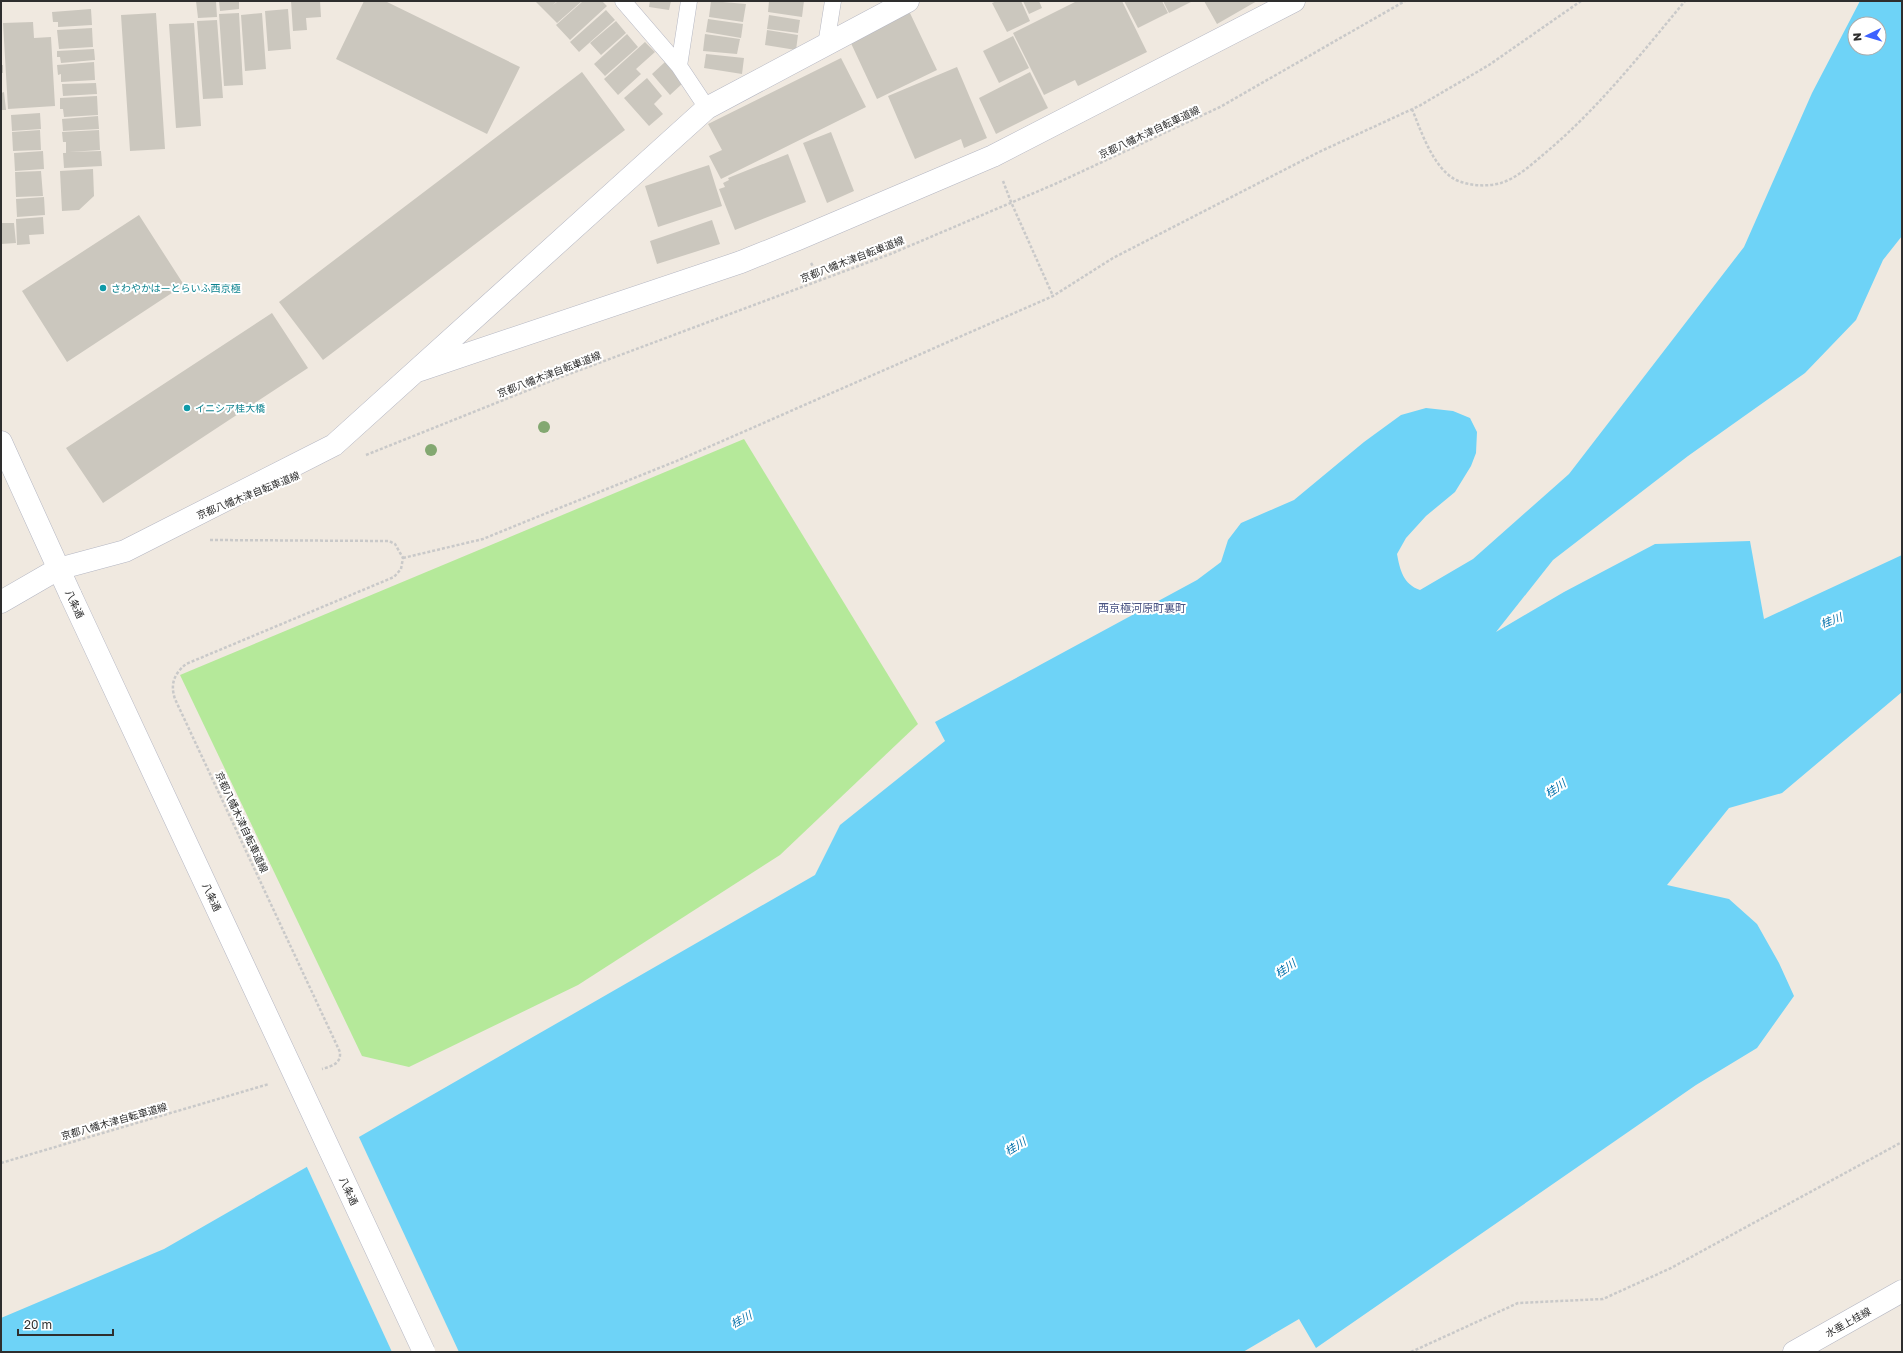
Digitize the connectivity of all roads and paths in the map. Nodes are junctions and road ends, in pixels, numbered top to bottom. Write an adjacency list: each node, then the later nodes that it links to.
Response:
1 (623, 1): 10 (lane)
2 (689, 1): 10 (lane)
3 (833, 1): 9 (lane)
4 (908, 1): 9 (street)
5 (1294, 1): 16 (street)
6 (1404, 1): 14 (path, 京都八幡木津自転車道線)
7 (1581, 1): 12 (path)
8 (1685, 1): 12 (path)
9 (826, 44): 11 (street)
10 (679, 66): 11 (lane)
11 (707, 108): 16 (street)
12 (1412, 109): 15 (path)
13 (1007, 192): 14 (path)
14 (1011, 202): 15 (path); 18 (path, 京都八幡木津自転車道線)
15 (1054, 296): 20 (path)
16 (412, 373): 21 (street)
17 (1, 442): 21 (street, 八条通)
18 (364, 457)
19 (206, 540): 20 (path)
20 (403, 558): 23 (path, 京都八幡木津自転車道線)
21 (58, 568): 22 (street); 28 (street, 八条通, bridge)
22 (1, 602)
23 (319, 1070)
24 (274, 1083): 26 (path, 京都八幡木津自転車道線)
25 (1902, 1142): 29 (path)
26 (1, 1163)
27 (1902, 1291): 30 (street, 水垂上桂線)
28 (424, 1352)
29 (1411, 1352)
30 (1794, 1352)

